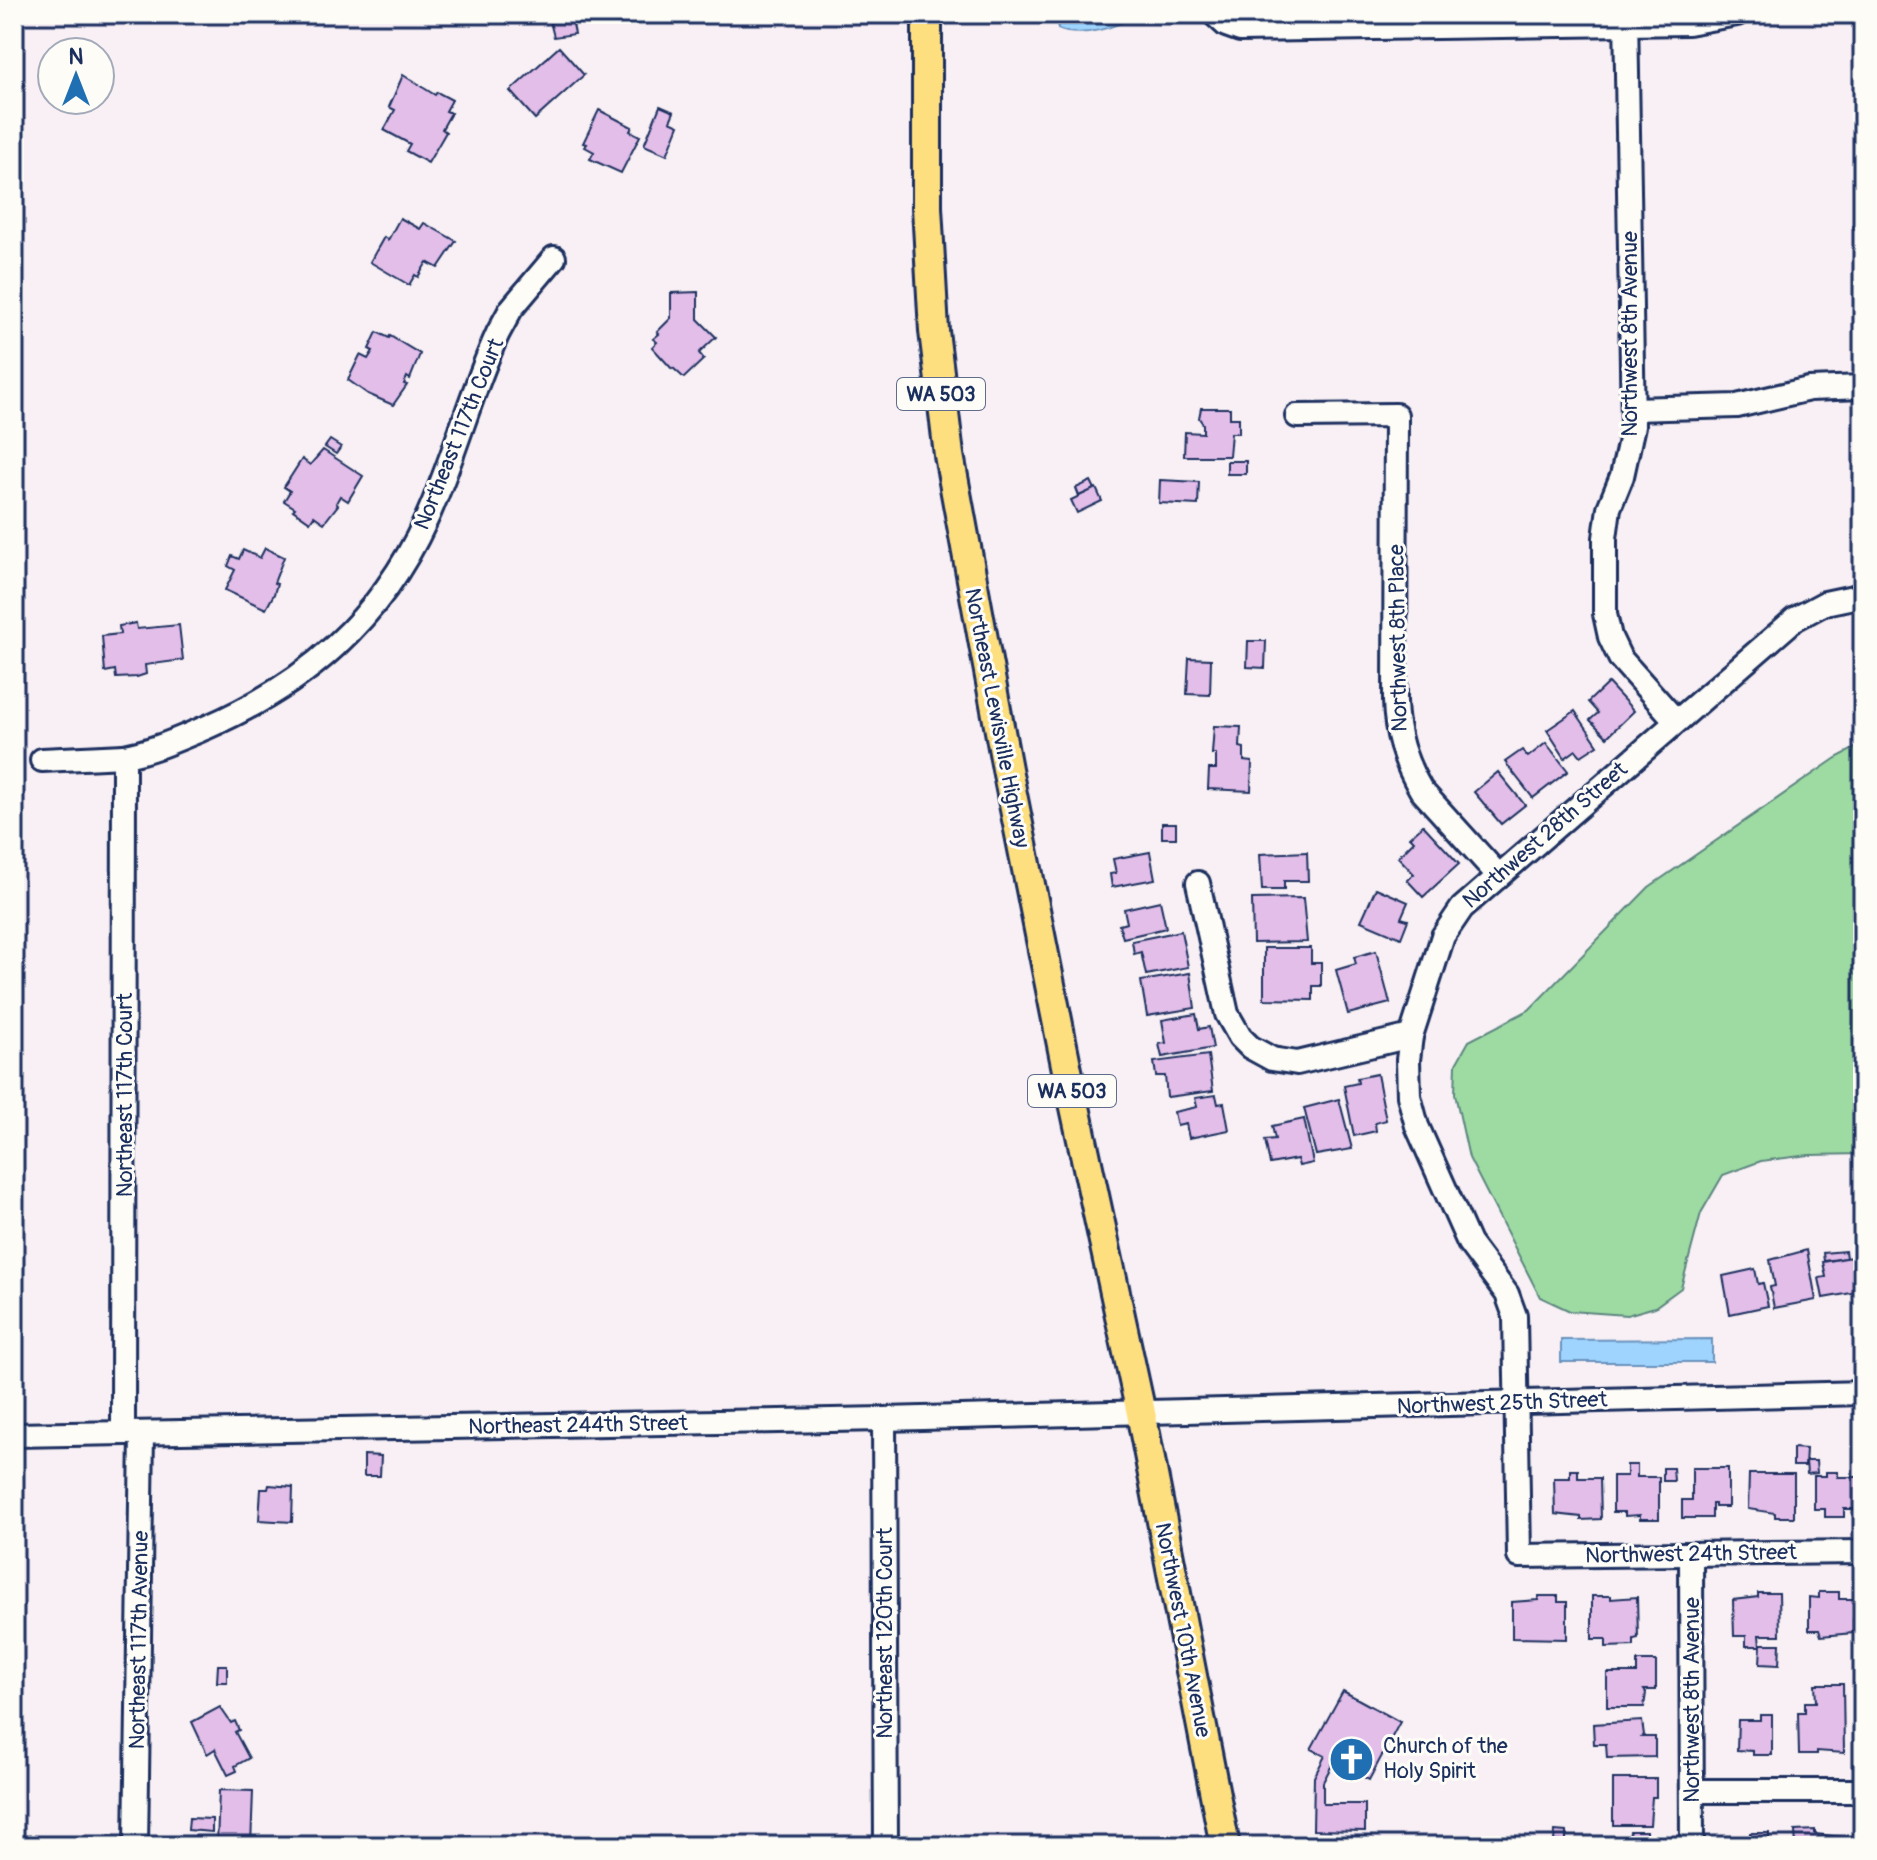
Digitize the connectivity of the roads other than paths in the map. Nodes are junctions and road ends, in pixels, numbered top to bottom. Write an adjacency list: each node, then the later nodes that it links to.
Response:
1 (927, 14): 18 (main road, Northeast Lewisville Highway / WA 503)
2 (1737, 14): 4 (street)
3 (1217, 17): 4 (street)
4 (1626, 19): 7 (street, Northwest 8th Avenue)
5 (554, 258): 11 (street, Northeast 117th Court)
6 (1863, 387): 7 (street)
7 (1633, 409): 10 (street, Northwest 8th Avenue)
8 (1297, 416): 13 (street, Northwest 8th Place)
9 (1863, 595): 10 (street, Northwest 28th Street)
10 (1676, 721): 13 (street, Northwest 28th Street)
11 (124, 756): 12 (street, Northeast 117th Court); 20 (street, Northeast 117th Court)
12 (42, 760)
13 (1498, 875): 15 (street, Northwest 28th Street)
14 (1198, 883): 15 (street)
15 (1411, 1036): 17 (street, Northwest 28th Street)
16 (1863, 1393): 17 (street, Northwest 25th Street)
17 (1516, 1403): 18 (street, Northwest 25th Street); 24 (street, Northwest 28th Street)
18 (1141, 1413): 19 (street, Northeast 244th Street); 29 (main road, Northwest 10th Avenue / WA 503)
19 (884, 1419): 20 (street, Northeast 244th Street); 28 (street, Northeast 120th Court)
20 (132, 1433): 21 (street, Northeast 244th Street); 27 (street, Northeast 117th Avenue)
21 (14, 1435)
22 (1863, 1552): 23 (street, Northwest 24th Street)
23 (1691, 1555): 24 (street, Northwest 24th Street); 25 (street, Northwest 8th Avenue)
24 (1519, 1556)
25 (1692, 1791): 26 (street); 30 (street, Northwest 8th Avenue)
26 (1863, 1791)
27 (136, 1846)
28 (886, 1846)
29 (1225, 1846)
30 (1692, 1846)

